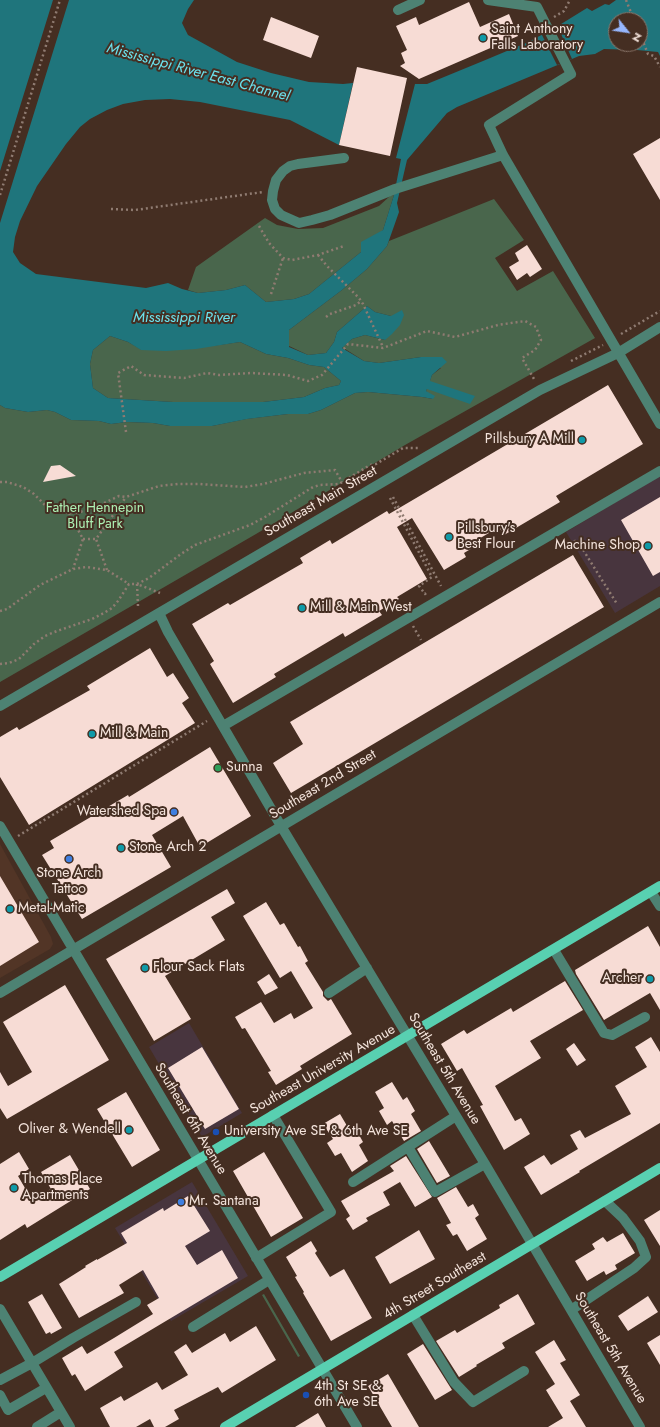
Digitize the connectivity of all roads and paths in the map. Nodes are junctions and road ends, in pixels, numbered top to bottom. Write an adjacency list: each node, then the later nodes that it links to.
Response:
1 (60, 0): 14 (path)
2 (420, 0): 6 (street)
3 (488, 0): 8 (street)
4 (570, 0): 8 (path)
5 (626, 0): 7 (path)
6 (398, 10)
7 (631, 12)
8 (546, 24): 11 (street)
9 (647, 52): 10 (path)
10 (660, 67)
11 (503, 155): 13 (street); 25 (street)
12 (344, 158): 13 (street)
13 (273, 191): 15 (path)
14 (0, 195)
15 (111, 209)
16 (259, 226): 19 (path)
17 (344, 246): 18 (path)
18 (318, 255): 19 (path); 21 (path)
19 (283, 258): 20 (path)
20 (271, 294)
21 (362, 303): 23 (path); 26 (path)
22 (660, 311): 25 (path)
23 (326, 317)
24 (660, 327): 27 (street, Southeast Main Street)
25 (611, 340): 27 (street)
26 (382, 346): 28 (path); 30 (path)
27 (618, 353): 29 (street); 55 (street, Southeast Main Street)
28 (534, 379)
29 (660, 424)
30 (126, 432)
31 (418, 448): 34 (path)
32 (660, 471): 59 (street)
33 (0, 482): 38 (path)
34 (342, 482): 36 (path); 46 (path)
35 (393, 496): 44 (path)
36 (126, 497): 38 (path); 39 (path)
37 (390, 498): 49 (path)
38 (69, 513): 40 (path)
39 (96, 539): 40 (path); 43 (path)
40 (83, 540): 42 (path)
41 (562, 549): 52 (path)
42 (73, 569): 43 (path); 54 (path)
43 (107, 570): 45 (path)
44 (437, 578)
45 (129, 584): 46 (path); 56 (path)
46 (137, 584): 50 (path); 53 (path)
47 (441, 586): 48 (path)
48 (436, 588)
49 (430, 591)
50 (160, 593)
51 (660, 602): 61 (street, Southeast 2nd Street)
52 (617, 604)
53 (138, 606)
54 (0, 611)
55 (159, 613): 57 (street, Southeast Main Street); 58 (street, Southeast 5th Avenue)
56 (0, 664)
57 (0, 706)
58 (217, 715): 59 (street, Southeast 5th Avenue); 62 (path)
59 (223, 726): 61 (street, Southeast 5th Avenue)
60 (0, 826): 62 (street, Southeast 6th Avenue)
61 (281, 826): 66 (street, Southeast 2nd Street); 68 (street, Southeast 5th Avenue)
62 (10, 842): 63 (street); 66 (street, Southeast 6th Avenue)
63 (0, 848)
64 (656, 889): 65 (street); 67 (main road, Southeast University Avenue)
65 (660, 906)
66 (73, 949): 69 (street, Southeast 2nd Street); 76 (street, Southeast 6th Avenue)
67 (554, 950): 71 (street); 72 (main road, Southeast University Avenue)
68 (367, 968): 70 (street); 72 (street, Southeast 5th Avenue)
69 (0, 993)
70 (329, 993)
71 (645, 1017)
72 (408, 1036): 73 (main road, Southeast University Avenue); 74 (street, Southeast 5th Avenue)
73 (273, 1115): 76 (main road, Southeast University Avenue); 82 (street)
74 (456, 1116): 75 (street); 77 (street, Southeast 5th Avenue)
75 (408, 1147): 77 (street); 79 (street)
76 (199, 1160): 82 (street, Southeast 6th Avenue); 83 (main road, Southeast University Avenue)
77 (485, 1164): 81 (street, Southeast 5th Avenue)
78 (660, 1168): 80 (main road, 4th Street Southeast)
79 (353, 1182)
80 (605, 1201): 81 (main road, 4th Street Southeast); 87 (street)
81 (533, 1245): 87 (street, Southeast 5th Avenue); 88 (main road, 4th Street Southeast)
82 (256, 1258): 84 (street, Southeast 6th Avenue)
83 (0, 1277)
84 (269, 1280): 89 (street); 91 (street, Southeast 6th Avenue)
85 (136, 1302): 90 (street)
86 (0, 1309): 90 (street)
87 (571, 1310): 101 (street, Southeast 5th Avenue)
88 (413, 1315): 91 (main road, 4th Street Southeast); 92 (street)
89 (193, 1327)
90 (32, 1364): 93 (street); 94 (street)
91 (322, 1369): 99 (main road, 4th Street Southeast); 100 (street, Southeast 6th Avenue)
92 (524, 1371)
93 (0, 1380)
94 (46, 1388): 95 (street); 96 (street)
95 (0, 1395)
96 (61, 1412): 97 (street); 98 (street)
97 (37, 1427)
98 (70, 1427)
99 (225, 1427)
100 (357, 1427)
101 (640, 1427)

